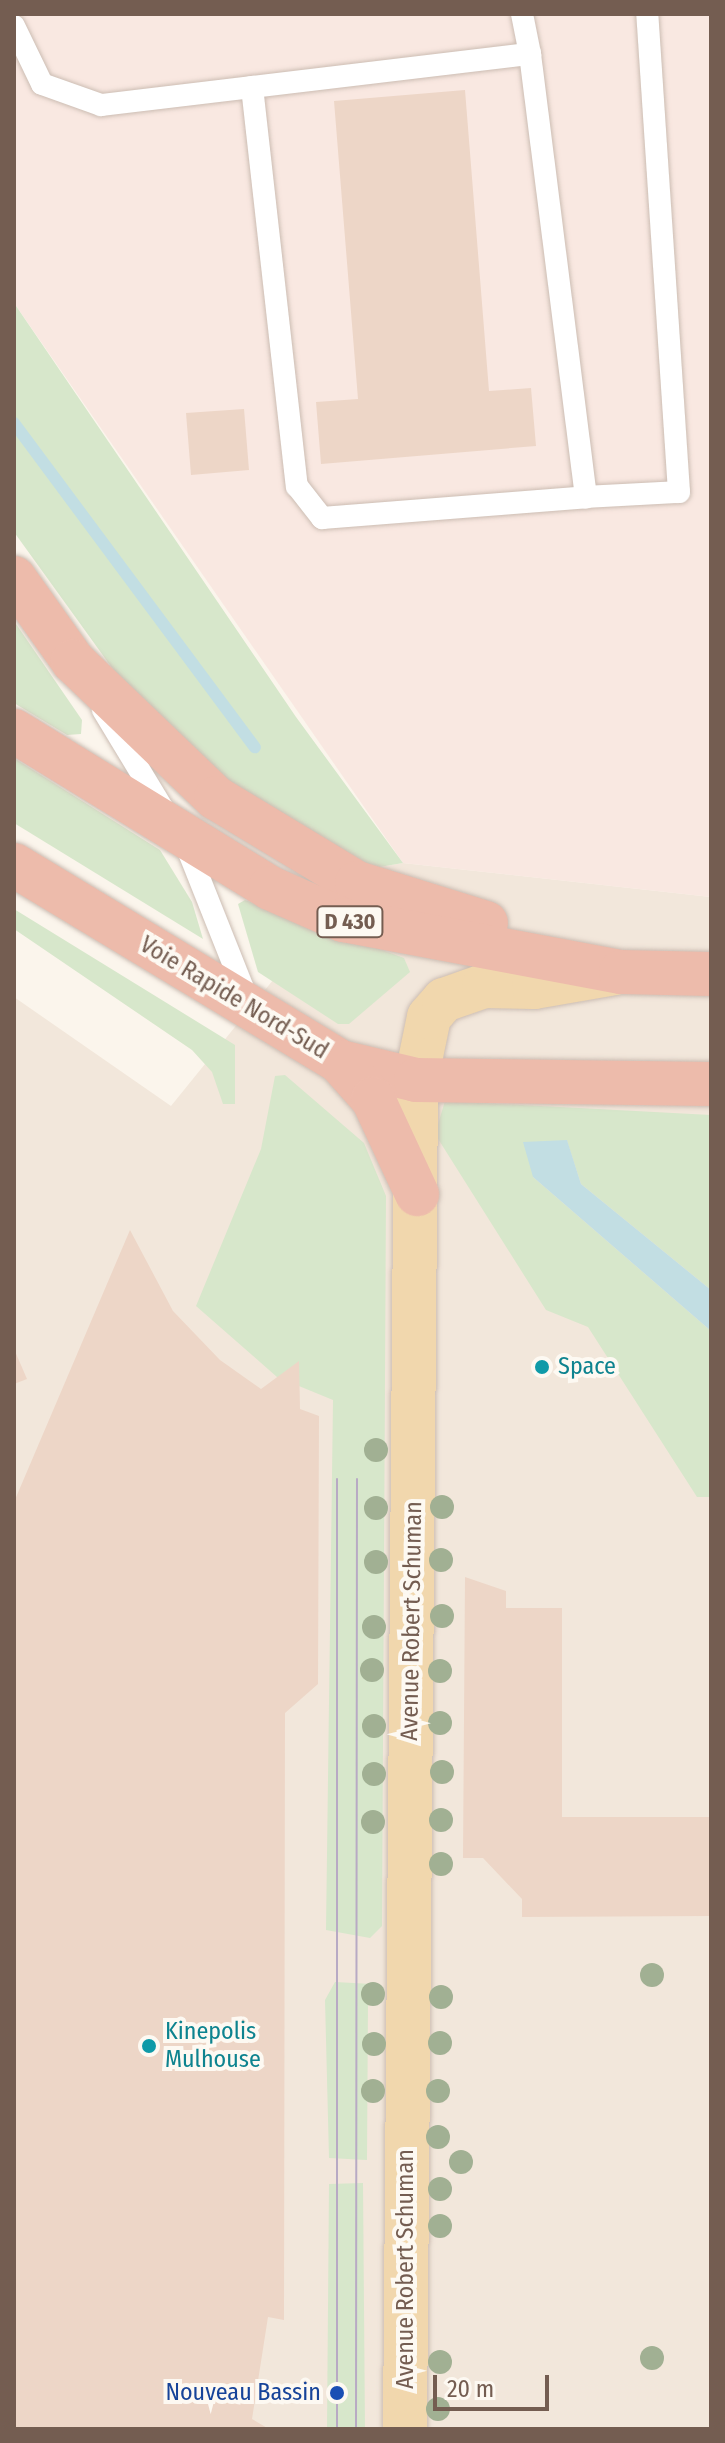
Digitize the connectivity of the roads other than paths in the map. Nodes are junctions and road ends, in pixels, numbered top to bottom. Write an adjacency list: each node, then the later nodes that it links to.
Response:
1 (522, 14): 4 (lane)
2 (647, 14): 6 (lane)
3 (14, 26): 5 (lane)
4 (530, 54): 5 (lane); 6 (lane)
5 (252, 87): 6 (lane)
6 (586, 497)
7 (14, 578): 8 (highway)
8 (73, 661): 10 (lane); 12 (highway)
9 (14, 731): 10 (highway, D 430)
10 (176, 831): 12 (highway, D 430); 15 (lane)
11 (14, 865): 15 (highway, Voie Rapide Nord-Sud)
12 (544, 954): 13 (highway, D 430)
13 (621, 972): 14 (highway, D 430); 17 (main road, Avenue Robert Schuman)
14 (711, 974)
15 (251, 1008): 16 (highway, Voie Rapide Nord-Sud)
16 (340, 1062): 17 (highway, Voie Rapide Nord-Sud); 19 (highway)
17 (416, 1080): 18 (highway, Voie Rapide Nord-Sud); 19 (main road, Avenue Robert Schuman)
18 (711, 1084)
19 (417, 1194): 20 (main road, Avenue Robert Schuman)
20 (405, 2429)

